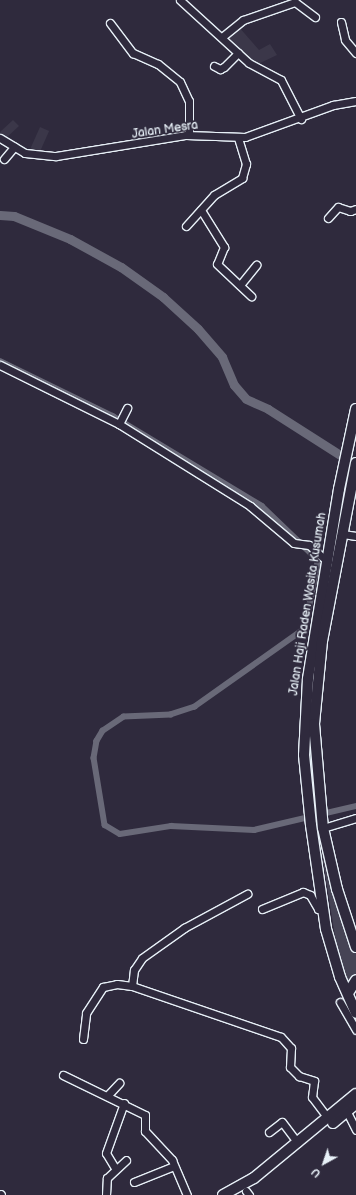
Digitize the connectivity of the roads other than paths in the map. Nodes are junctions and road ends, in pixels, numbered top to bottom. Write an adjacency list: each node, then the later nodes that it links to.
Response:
1 (180, 0): 5 (street)
2 (315, 17): 5 (street)
3 (341, 22): 7 (street)
4 (110, 23): 11 (street)
5 (222, 37): 6 (street)
6 (238, 53): 8 (street); 10 (street)
7 (356, 53)
8 (214, 66)
9 (356, 101): 10 (street, Jalan Mesra)
10 (301, 118): 12 (street, Jalan Mesra)
11 (189, 135): 12 (street, Jalan Mesra); 14 (street, Jalan Mesra)
12 (238, 137): 17 (street)
13 (0, 138): 14 (street, Jalan Mesra)
14 (14, 147): 15 (street)
15 (4, 159)
16 (356, 209): 18 (street)
17 (201, 210): 19 (street); 21 (street)
18 (328, 218)
19 (186, 226)
20 (256, 265): 21 (street)
21 (240, 285): 22 (street)
22 (251, 296)
23 (0, 365): 26 (street)
24 (128, 408): 26 (street)
25 (356, 409): 30 (highway, Jalan Haji Raden Wasita Kusumah)
26 (119, 424): 30 (street)
27 (356, 463): 28 (highway, Jalan Haji Raden Wasita Kusumah)
28 (343, 534): 29 (street); 31 (highway, Jalan Haji Raden Wasita Kusumah)
29 (356, 536)
30 (328, 562): 31 (highway, Jalan Haji Raden Wasita Kusumah)
31 (312, 679): 32 (highway, Jalan Haji Raden Wasita Kusumah)
32 (314, 809): 34 (highway, Jalan Haji Raden Wasita Kusumah); 37 (highway, Jalan Haji Raden Wasita Kusumah)
33 (356, 818): 34 (street)
34 (322, 826): 38 (highway, Jalan Haji Raden Wasita Kusumah)
35 (247, 894): 40 (street)
36 (262, 909): 37 (street)
37 (324, 910): 41 (highway, Jalan Haji Raden Wasita Kusumah)
38 (356, 946)
39 (356, 980): 41 (highway)
40 (132, 986): 45 (street); 53 (street)
41 (348, 993): 43 (highway, Jalan Haji Raden Wasita Kusumah)
42 (340, 1002): 44 (street)
43 (356, 1013)
44 (356, 1030)
45 (83, 1039)
46 (63, 1075): 49 (street)
47 (119, 1083): 49 (street)
48 (356, 1094): 53 (highway)
49 (107, 1096): 50 (street)
50 (124, 1103): 58 (street); 59 (street)
51 (356, 1104): 52 (highway)
52 (347, 1112): 54 (street); 56 (highway)
53 (328, 1118): 56 (highway)
54 (356, 1130)
55 (269, 1132): 56 (street)
56 (302, 1142): 61 (highway); 64 (highway)
57 (126, 1160): 59 (street)
58 (174, 1166): 60 (street); 63 (street)
59 (115, 1168): 62 (street)
60 (134, 1182)
61 (244, 1194)
62 (106, 1195)
63 (187, 1195)
64 (223, 1195)

